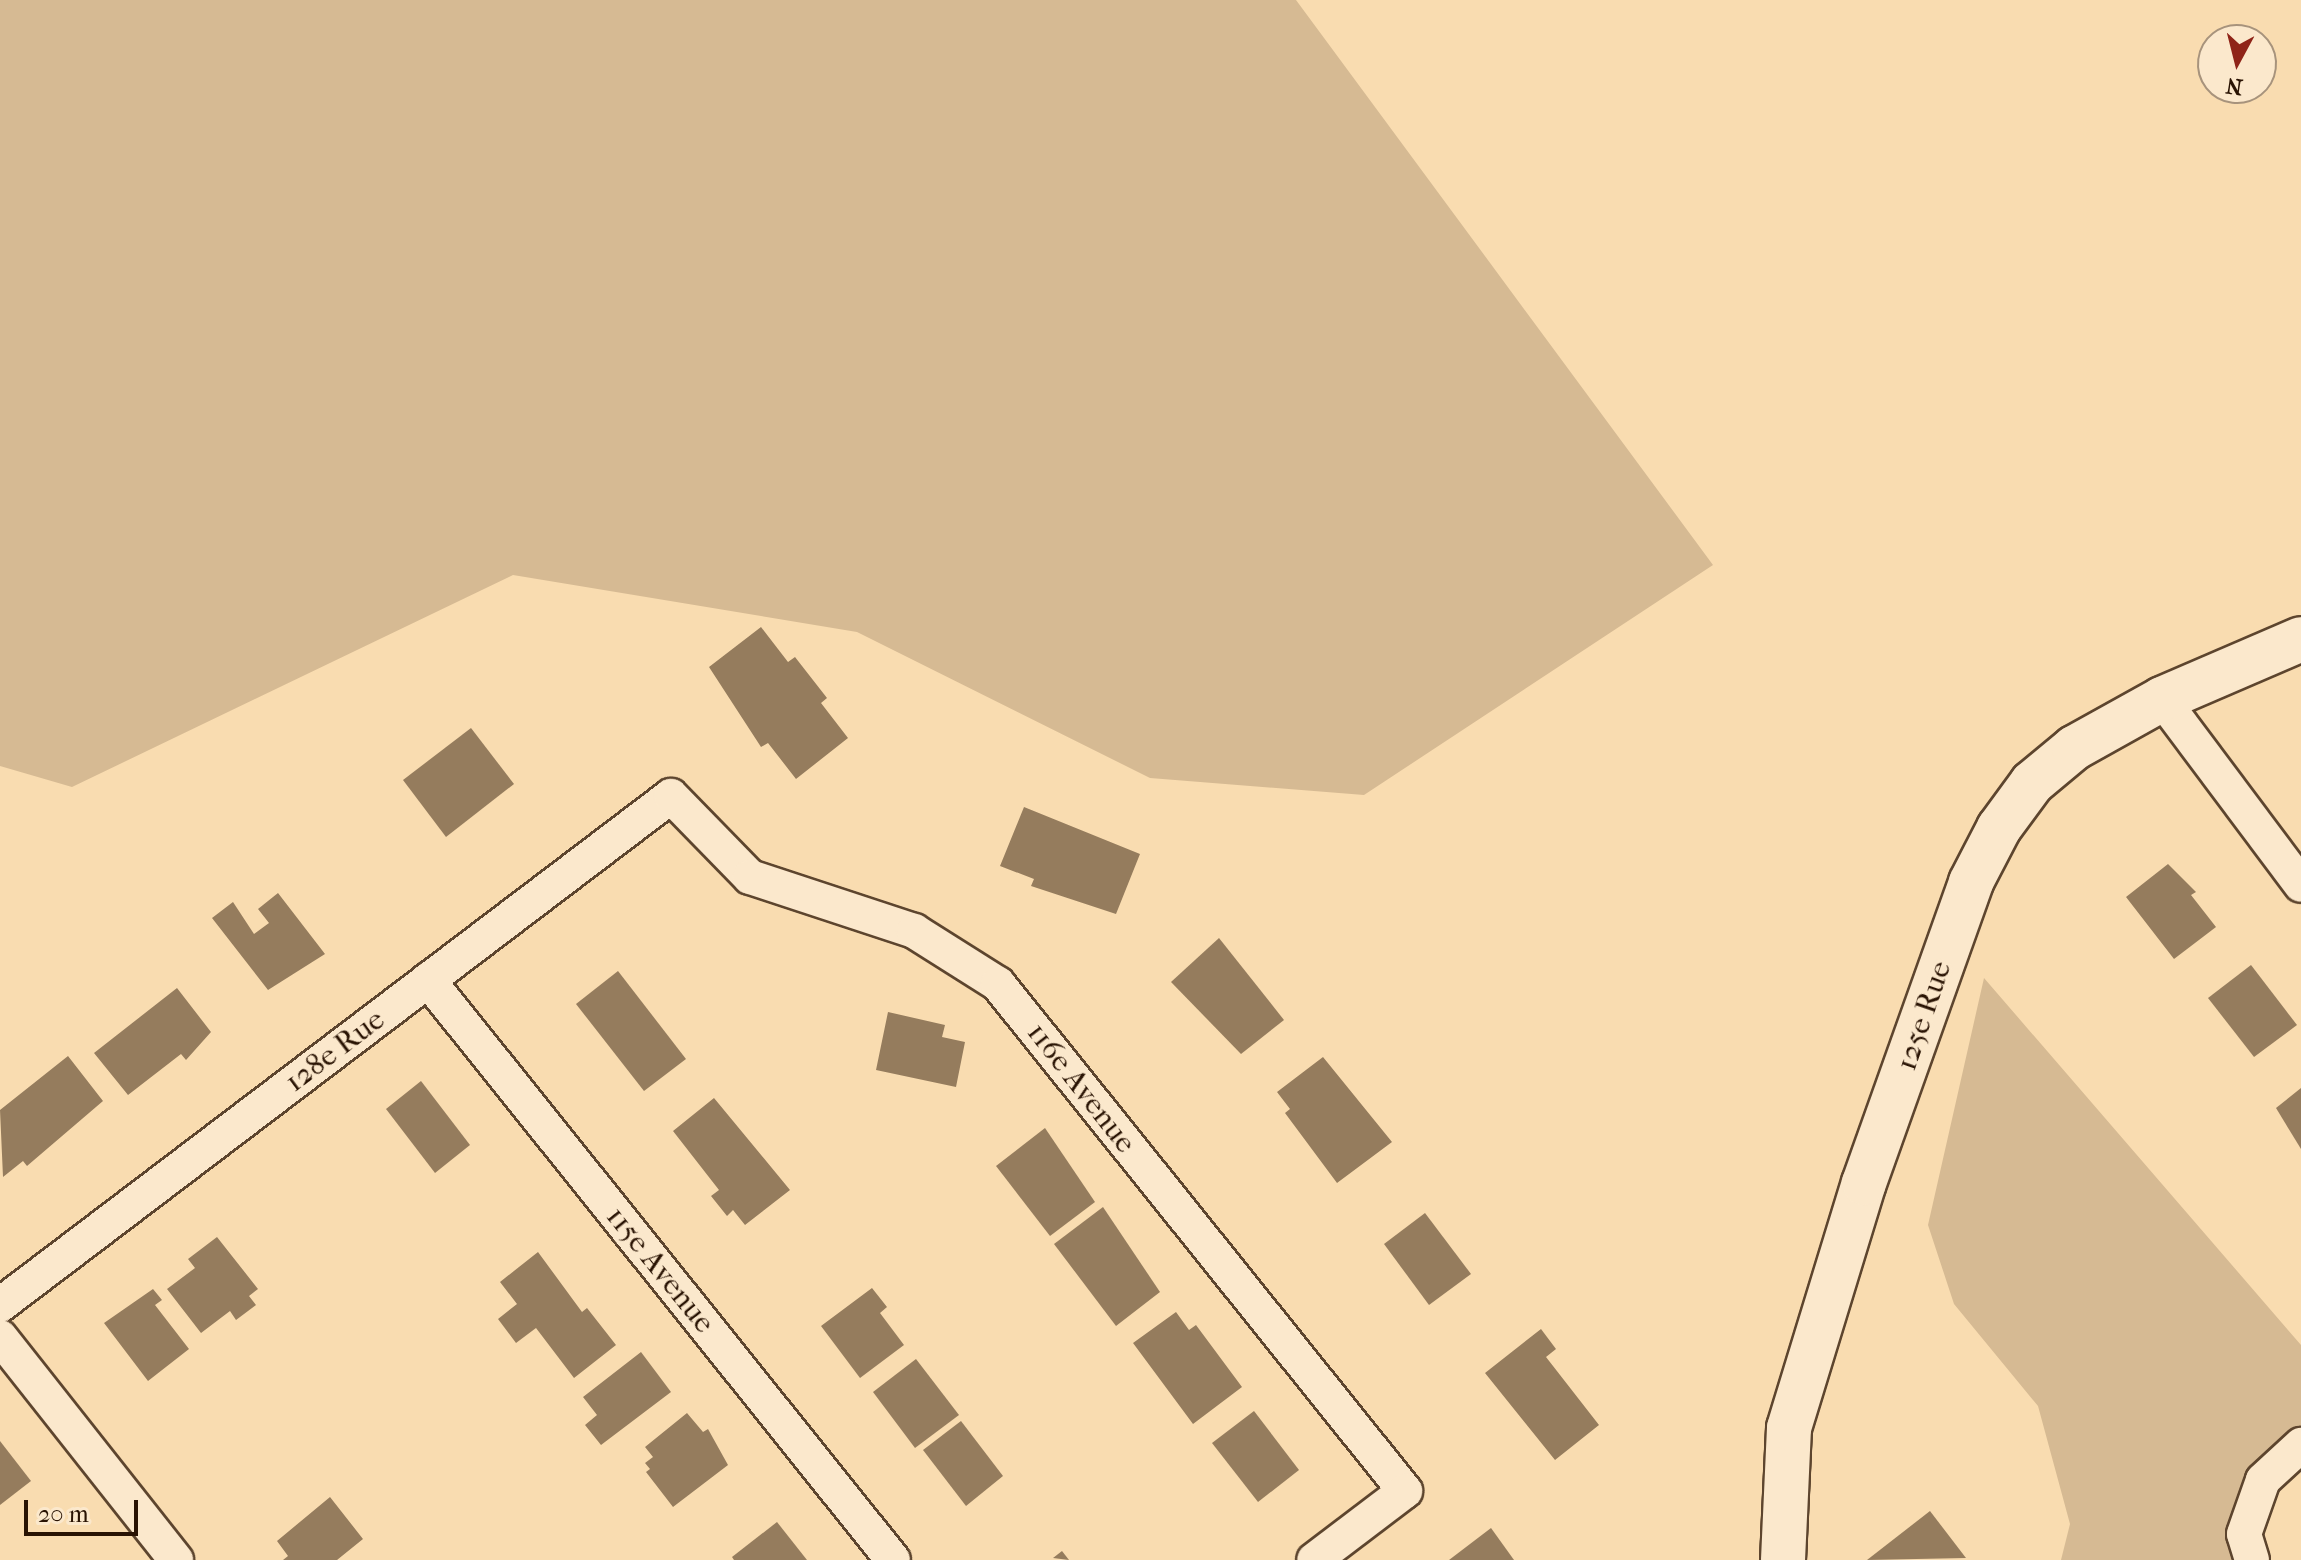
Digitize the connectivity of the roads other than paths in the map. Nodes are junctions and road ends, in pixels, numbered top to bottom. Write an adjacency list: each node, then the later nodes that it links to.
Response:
1 (2301, 639): 2 (street, 125e Rue)
2 (2162, 699): 4 (street); 12 (street, 125e Rue)
3 (671, 796): 5 (street, 128e Rue); 11 (street, 116e Avenue)
4 (2301, 885)
5 (428, 980): 6 (street, 128e Rue); 10 (street, 115e Avenue)
6 (0, 1305)
7 (0, 1337): 9 (street)
8 (2301, 1445): 13 (street)
9 (176, 1560)
10 (893, 1560)
11 (1314, 1560)
12 (1783, 1560)
13 (2252, 1560)

